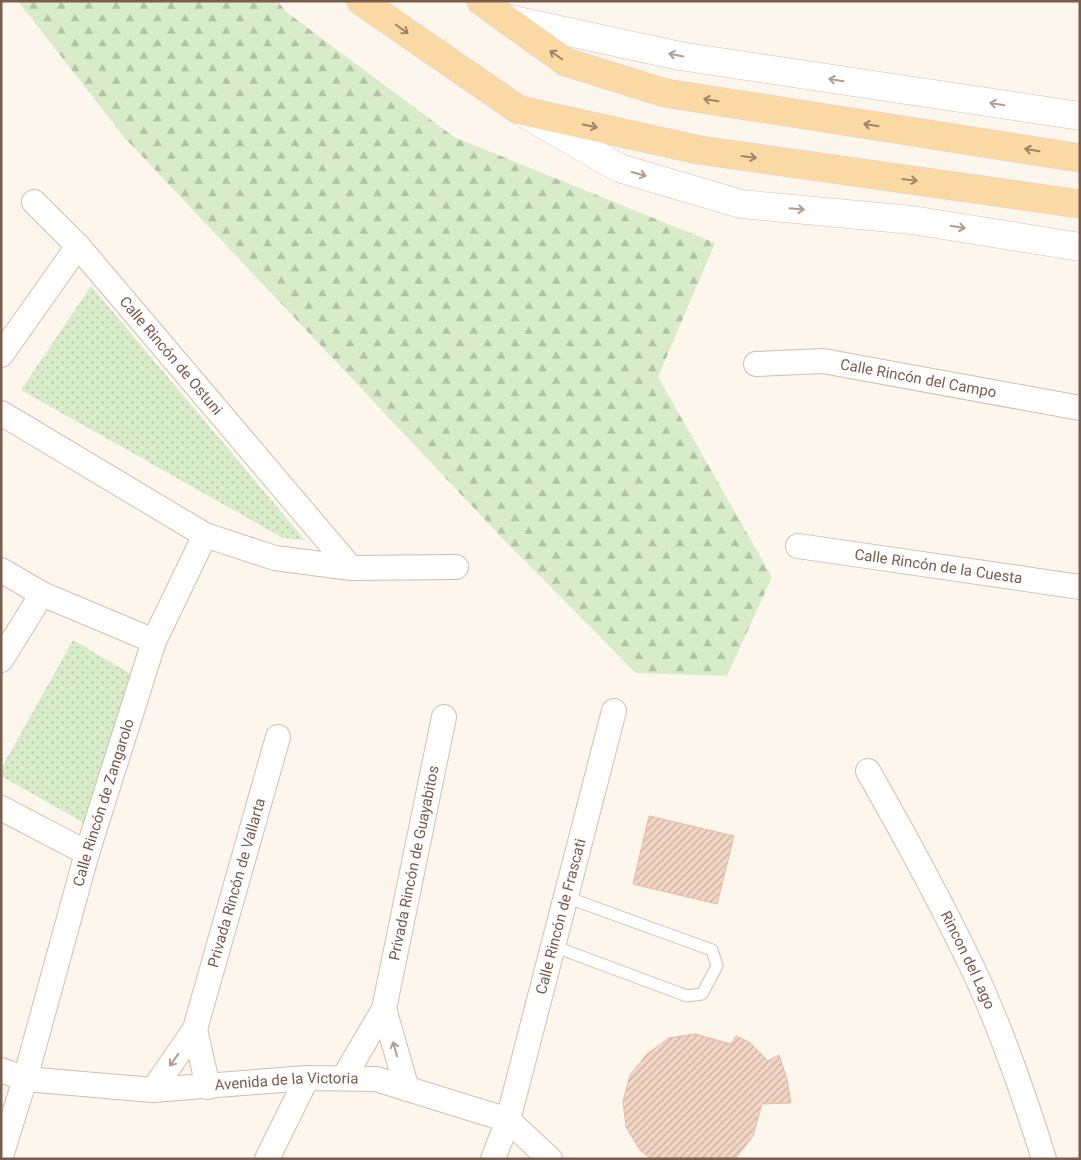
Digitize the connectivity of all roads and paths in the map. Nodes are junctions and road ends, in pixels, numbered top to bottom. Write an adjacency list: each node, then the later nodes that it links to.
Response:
1 (362, 1): 4 (main road, one-way to 4)
2 (481, 1): 3 (main road)
3 (504, 18): 5 (street, one-way to 3); 6 (main road, one-way to 3)
4 (519, 110): 8 (main road, one-way to 8); 10 (street, one-way to 10)
5 (1080, 116)
6 (1080, 158)
7 (34, 202): 9 (street, Calle Rincón de Ostuni)
8 (1080, 204)
9 (78, 246): 11 (street); 18 (street, Calle Rincón de Ostuni)
10 (1080, 247)
11 (1, 355)
12 (756, 364): 13 (street, Calle Rincón del Campo)
13 (1080, 408)
14 (1, 413): 15 (street)
15 (205, 535): 18 (street); 22 (street, Calle Rincón de Zangarolo)
16 (798, 546): 20 (street, Calle Rincón de la Cuesta)
17 (456, 567): 18 (street)
18 (351, 568)
19 (1, 570): 21 (street)
20 (1080, 587)
21 (42, 594): 22 (street); 23 (street)
22 (154, 641): 29 (street, Calle Rincón de Zangarolo)
23 (1, 660)
24 (614, 711): 30 (street, Calle Rincón de Frascati)
25 (444, 717): 32 (street, Privada Rincón de Guayabitos)
26 (278, 737): 33 (street, Privada Rincón de Vallarta)
27 (868, 771): 46 (street, Rincon del Lago)
28 (1, 808): 29 (street)
29 (87, 854): 37 (street, Calle Rincón de Zangarolo)
30 (566, 897): 31 (street, Calle Rincón de Frascati); 31 (lane)
31 (553, 946): 41 (street, Calle Rincón de Frascati)
32 (384, 1009): 35 (street, Privada Rincón de Guayabitos); 39 (street, Privada Rincón de Guayabitos, one-way to 32)
33 (195, 1030): 38 (street, Privada Rincón de Vallarta); 40 (street, Privada Rincón de Vallarta, one-way to 40)
34 (1, 1070): 37 (street, Avenida de la Victoria)
35 (344, 1077): 36 (street, Avenida de la Victoria); 39 (street, Avenida de la Victoria)
36 (306, 1078): 38 (street, Avenida de la Victoria); 43 (street)
37 (25, 1079): 40 (street, Avenida de la Victoria); 42 (street, Calle Rincón de Zangarolo)
38 (208, 1087): 40 (street, Avenida de la Victoria)
39 (407, 1089): 41 (street, Avenida de la Victoria)
40 (153, 1090)
41 (508, 1120): 44 (street, Calle Rincón de Frascati); 45 (street, Avenida de la Victoria)
42 (1, 1156)
43 (267, 1159)
44 (493, 1159)
45 (550, 1159)
46 (1044, 1159)

